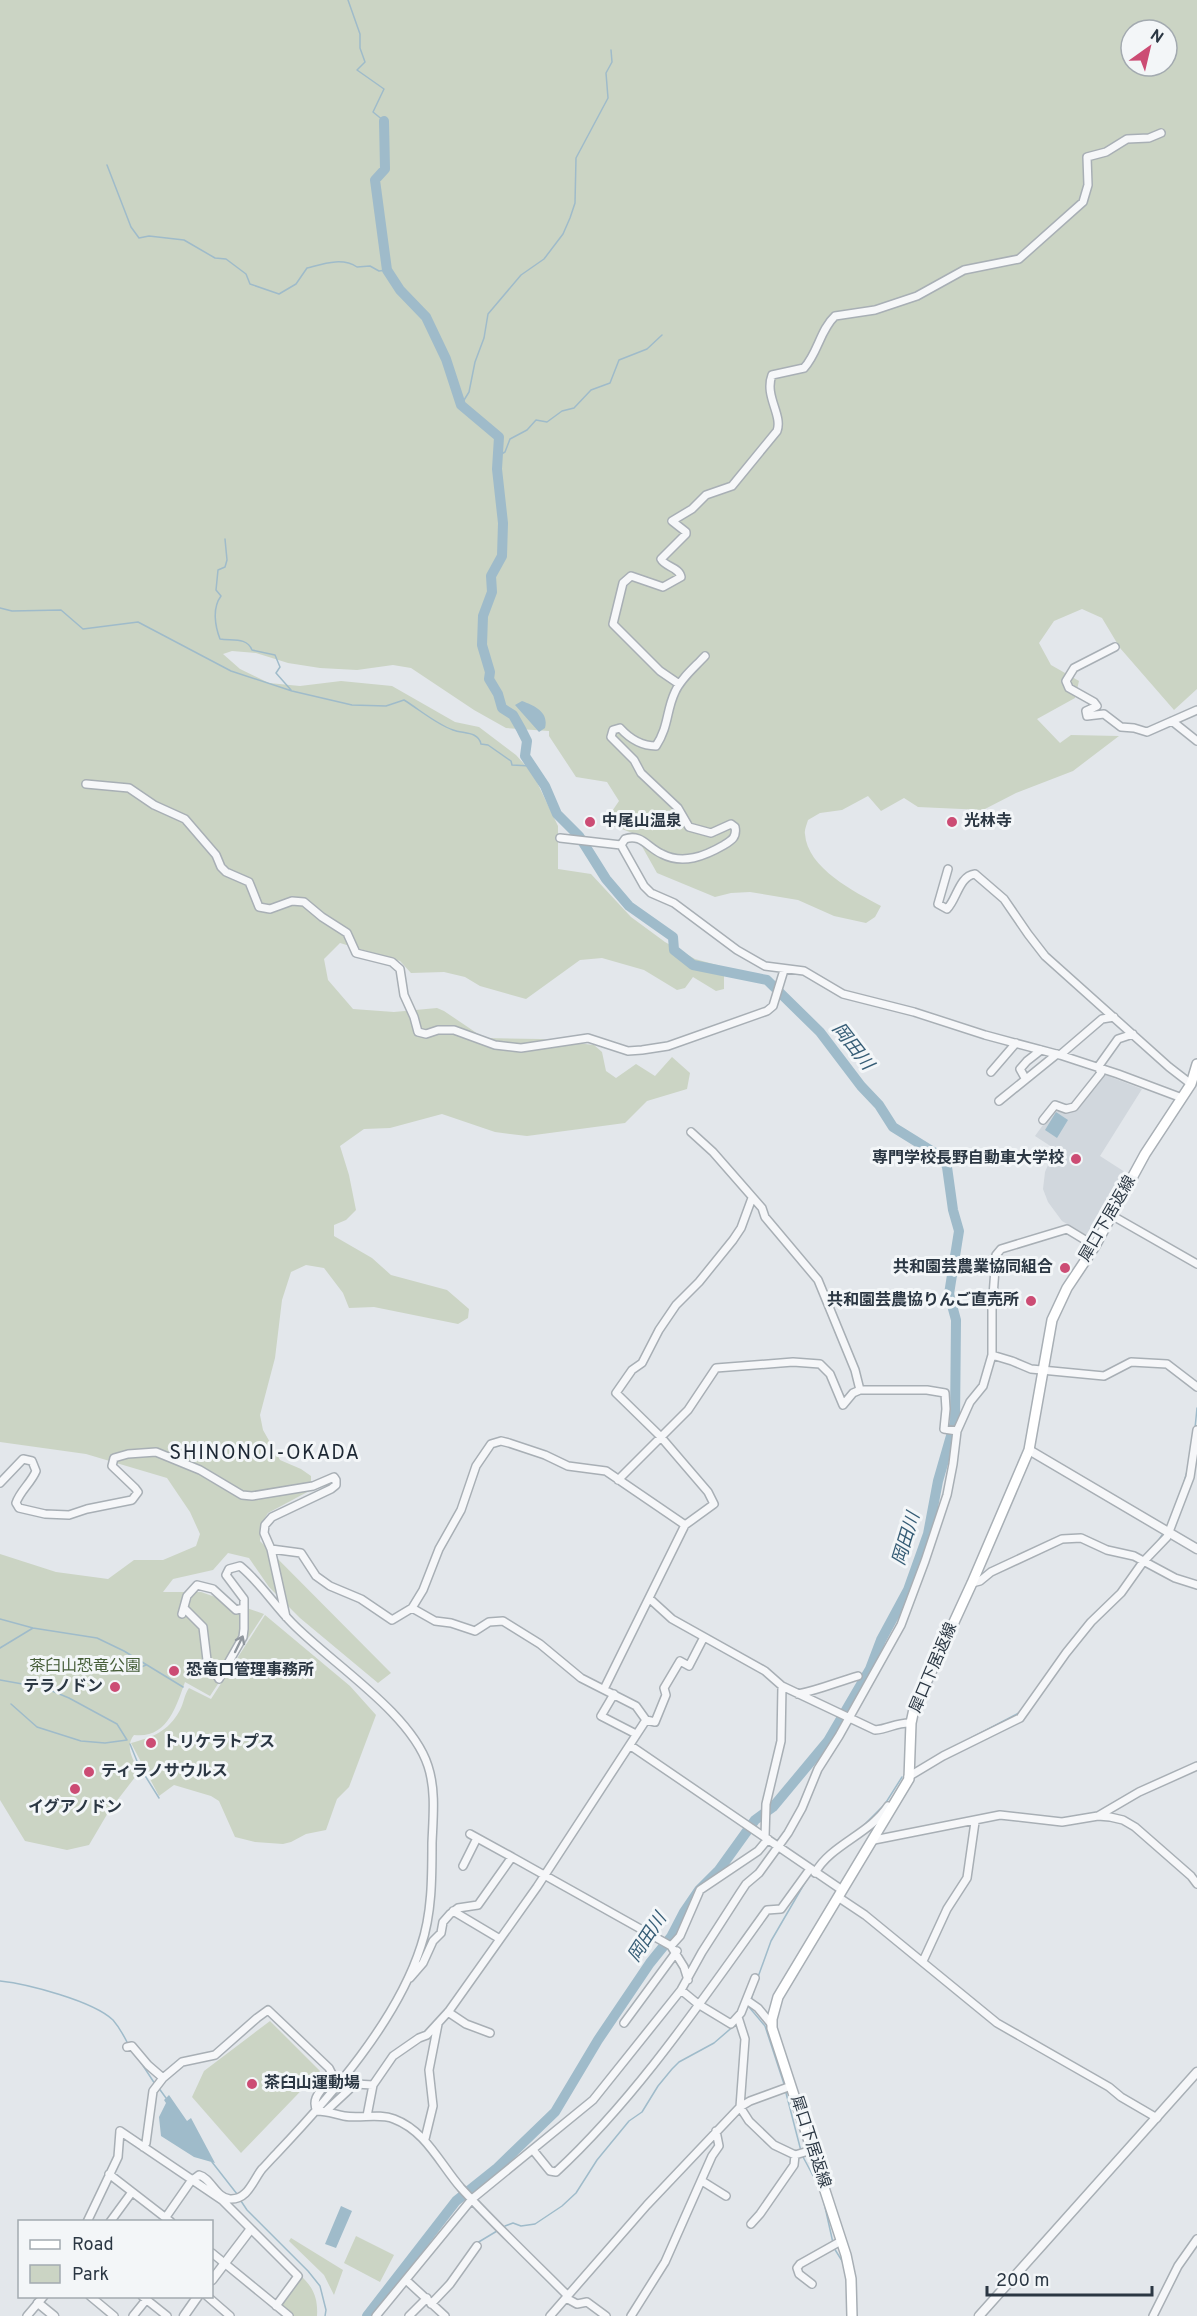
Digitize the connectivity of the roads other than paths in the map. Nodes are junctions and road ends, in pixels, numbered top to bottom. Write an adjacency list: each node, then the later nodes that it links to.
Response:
1 (1161, 133): 4 (street)
2 (1115, 647): 6 (street)
3 (705, 656): 4 (street)
4 (679, 684): 10 (street)
5 (1197, 710): 6 (street)
6 (1172, 721): 7 (street)
7 (1197, 741)
8 (86, 784): 12 (street)
9 (560, 838): 10 (street)
10 (621, 845): 12 (street)
11 (948, 870): 13 (street)
12 (784, 970): 15 (street)
13 (1114, 1017): 14 (street); 17 (street)
14 (1133, 1034): 19 (street); 22 (street)
15 (1016, 1043): 16 (street); 20 (street)
16 (1041, 1050): 17 (street); 21 (street)
17 (1059, 1054): 19 (street); 21 (street)
18 (1197, 1064): 22 (main road, 犀口下居返線)
19 (1098, 1067): 23 (street); 25 (street)
20 (990, 1072)
21 (1025, 1078): 24 (street)
22 (1194, 1085): 23 (main road, 犀口下居返線)
23 (1182, 1098): 28 (main road, 犀口下居返線)
24 (999, 1101)
25 (1043, 1120)
26 (691, 1132): 27 (street)
27 (752, 1198): 34 (street); 37 (street)
28 (1113, 1216): 29 (main road, 犀口下居返線); 30 (street)
29 (1095, 1246): 31 (street); 32 (main road, 犀口下居返線)
30 (1197, 1264)
31 (992, 1356): 32 (street); 36 (street)
32 (1043, 1371): 33 (street); 38 (main road, 犀口下居返線)
33 (1197, 1387)
34 (860, 1390): 36 (street); 37 (street)
35 (1197, 1430): 42 (street)
36 (957, 1431): 58 (street)
37 (660, 1436): 39 (street); 41 (street)
38 (1029, 1450): 42 (street); 46 (main road, 犀口下居返線)
39 (618, 1480): 41 (street); 50 (street)
40 (0, 1483): 43 (street)
41 (685, 1525): 48 (street)
42 (1169, 1533): 44 (street); 45 (street)
43 (271, 1549): 50 (street); 51 (street)
44 (1197, 1549)
45 (1141, 1561): 46 (street); 47 (street); 64 (street)
46 (972, 1583): 60 (main road, 犀口下居返線)
47 (1197, 1585)
48 (650, 1599): 52 (street); 55 (street)
49 (244, 1608): 49 (street, one-way to 49); 51 (street)
50 (412, 1608): 55 (street)
51 (286, 1617): 84 (street)
52 (704, 1637): 54 (street); 59 (street)
53 (858, 1676): 57 (street)
54 (782, 1686): 57 (street); 67 (street)
55 (604, 1689): 56 (street)
56 (614, 1694): 59 (street); 61 (street)
57 (797, 1694): 58 (street)
58 (848, 1717): 60 (street); 69 (street)
59 (646, 1720): 61 (street)
60 (911, 1723): 64 (main road, 犀口下居返線)
61 (636, 1734): 62 (street)
62 (631, 1746): 67 (street); 73 (street)
63 (1197, 1766): 65 (street)
64 (910, 1775): 68 (main road, 犀口下居返線); 72 (street)
65 (1098, 1816): 66 (street); 74 (street)
66 (975, 1822): 68 (street); 81 (street)
67 (766, 1838): 69 (street); 77 (street)
68 (874, 1840): 75 (main road, 犀口下居返線)
69 (779, 1846): 72 (street); 83 (street)
70 (512, 1857): 71 (street); 73 (street); 76 (street)
71 (463, 1866)
72 (813, 1871): 75 (street); 87 (street)
73 (544, 1876): 78 (street); 79 (street)
74 (1197, 1884)
75 (840, 1894): 81 (street); 92 (main road, 犀口下居返線)
76 (453, 1911): 78 (street); 84 (street)
77 (680, 1936): 79 (street); 80 (street)
78 (500, 1939): 88 (street)
79 (671, 1946): 80 (street)
80 (676, 1955): 83 (street); 90 (street)
81 (922, 1961): 103 (street)
82 (755, 1978): 86 (street)
83 (688, 1980): 85 (street)
84 (405, 1985): 101 (street)
85 (681, 1990): 87 (street); 107 (street)
86 (750, 2003): 89 (street); 92 (street)
87 (698, 2004): 89 (street); 107 (street)
88 (448, 2012): 91 (street); 93 (street)
89 (739, 2020): 99 (street)
90 (624, 2023)
91 (438, 2024): 97 (street); 105 (street)
92 (772, 2025): 98 (main road, 犀口下居返線)
93 (490, 2032)
94 (129, 2046): 96 (street)
95 (1197, 2072): 103 (street)
96 (159, 2082): 101 (street); 106 (street)
97 (373, 2085): 100 (street); 102 (street)
98 (791, 2086): 99 (street); 108 (main road, 犀口下居返線)
99 (740, 2107): 104 (street); 109 (street)
100 (326, 2110): 101 (street); 102 (street)
101 (317, 2111): 111 (street)
102 (367, 2116): 105 (street)
103 (1157, 2118): 152 (street)
104 (716, 2130): 112 (street); 129 (street)
105 (425, 2139): 115 (street)
106 (143, 2147): 110 (street); 111 (street)
107 (533, 2150): 115 (street)
108 (812, 2150): 109 (street); 122 (main road, 犀口下居返線)
109 (795, 2155): 119 (street)
110 (109, 2174): 113 (street); 117 (street)
111 (191, 2181): 116 (street); 120 (street)
112 (702, 2181): 114 (street); 150 (street)
113 (132, 2192): 116 (street); 118 (street)
114 (726, 2196)
115 (471, 2198): 127 (street); 129 (street)
116 (169, 2219)
117 (88, 2220)
118 (111, 2220)
119 (751, 2224)
120 (250, 2230): 125 (street); 136 (street)
121 (1197, 2239): 153 (street)
122 (841, 2241): 128 (street); 151 (main road, 犀口下居返線)
123 (477, 2246): 135 (street)
124 (213, 2254): 125 (street)
125 (225, 2264): 126 (street); 136 (street)
126 (213, 2279)
127 (406, 2280): 135 (street); 145 (street)
128 (812, 2284)
129 (567, 2297): 148 (street); 149 (street)
130 (92, 2298): 139 (street)
131 (144, 2298): 140 (street); 141 (street)
132 (197, 2298): 142 (street)
133 (209, 2298): 143 (street)
134 (41, 2300): 137 (street); 138 (street)
135 (429, 2301): 146 (street); 147 (street)
136 (276, 2306): 144 (street)
137 (27, 2316)
138 (54, 2316)
139 (114, 2316)
140 (134, 2316)
141 (167, 2316)
142 (184, 2316)
143 (230, 2316)
144 (289, 2316)
145 (376, 2316)
146 (409, 2316)
147 (444, 2316)
148 (550, 2316)
149 (606, 2316)
150 (632, 2316)
151 (852, 2316)
152 (979, 2316)
153 (1153, 2316)

